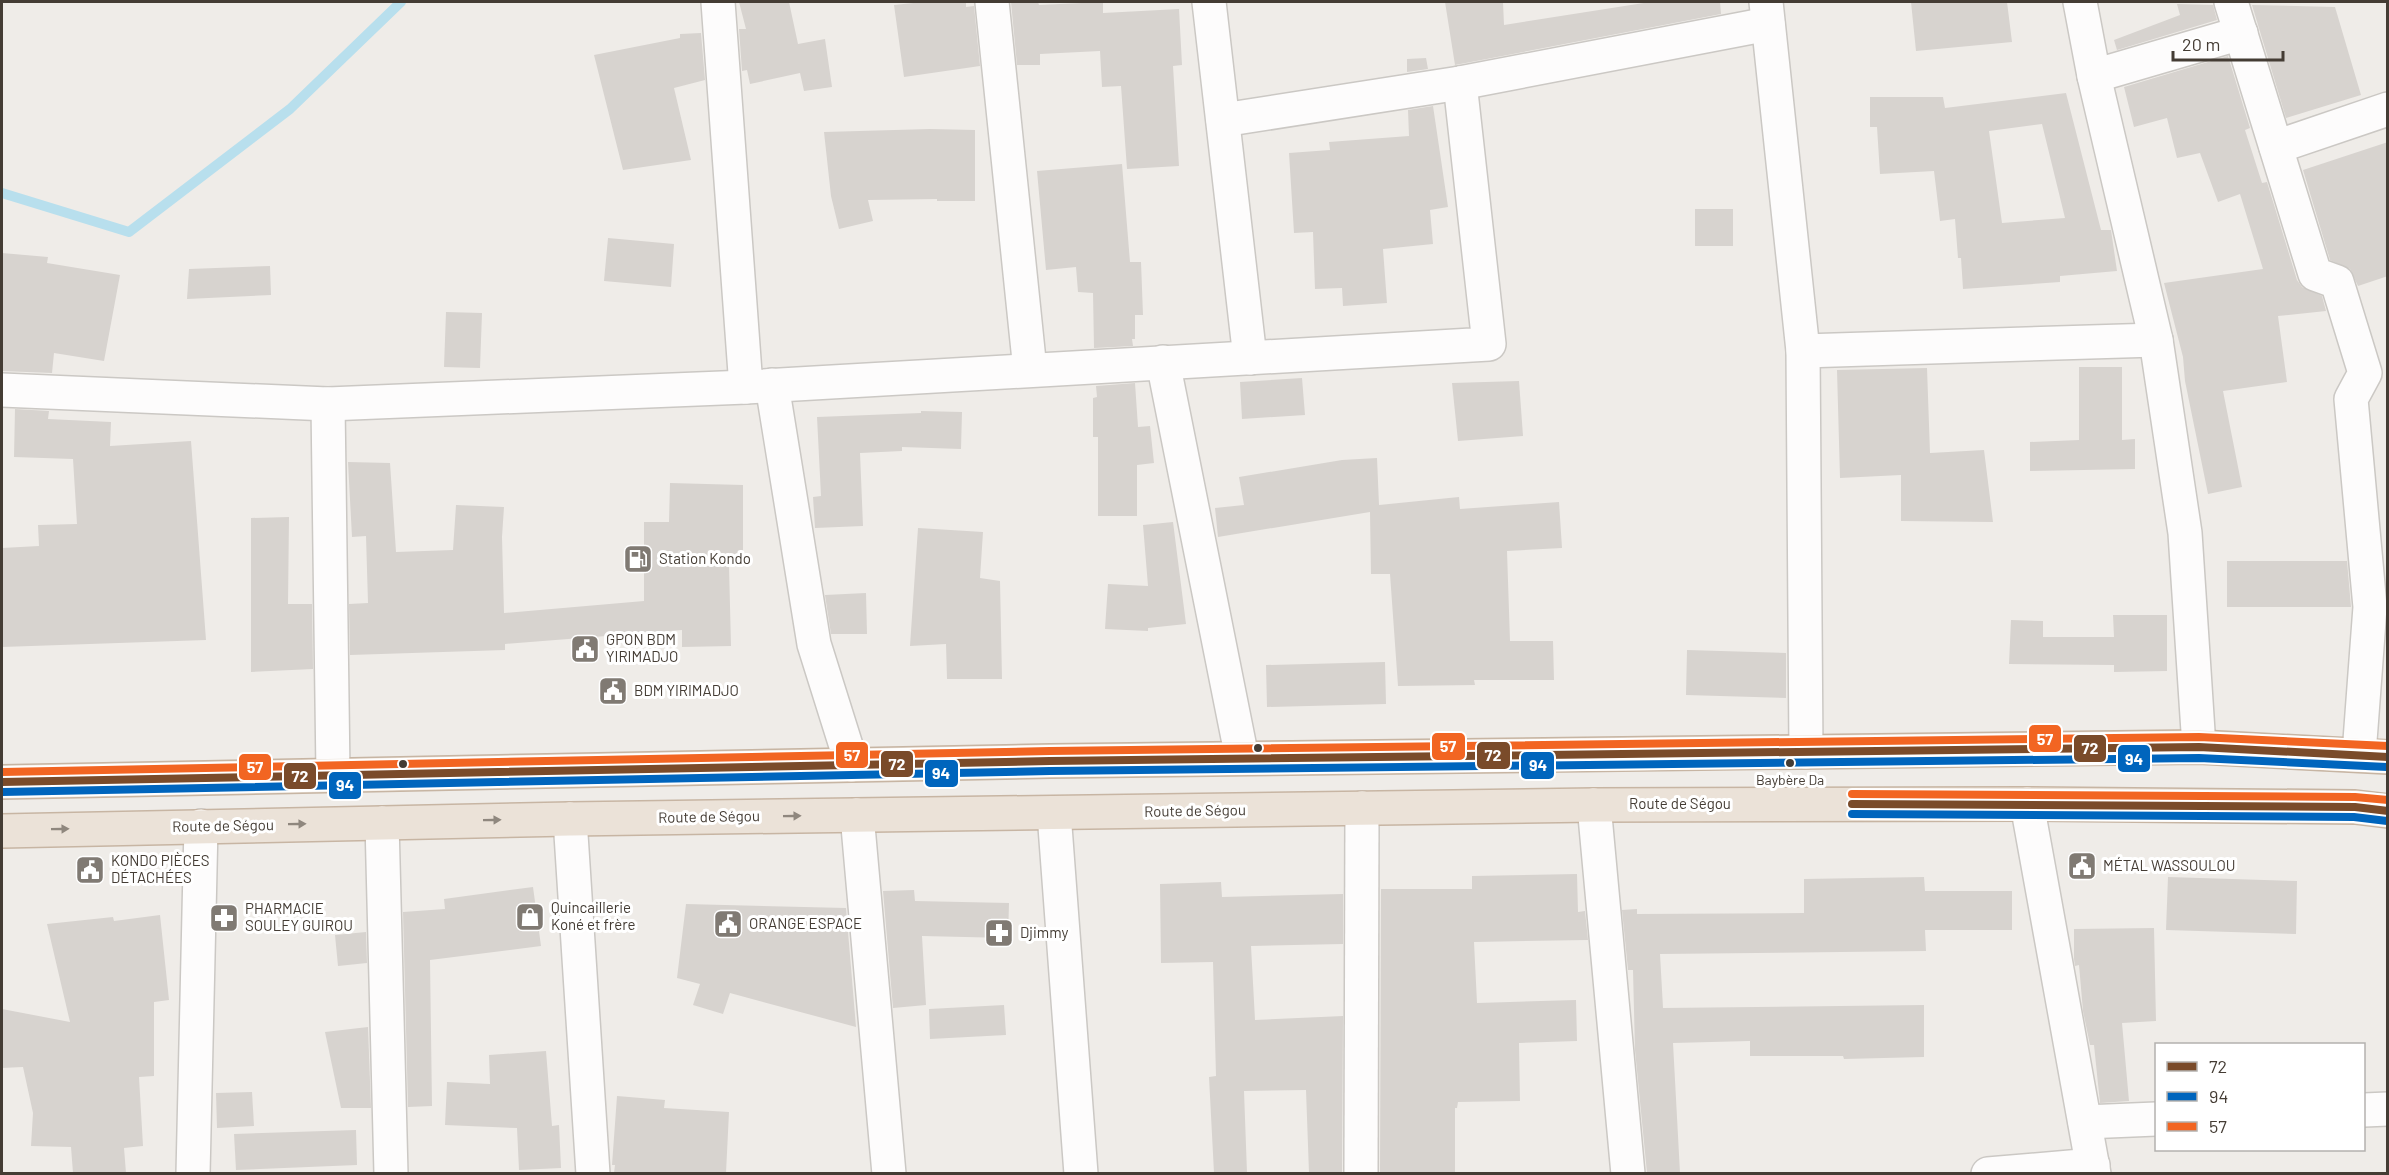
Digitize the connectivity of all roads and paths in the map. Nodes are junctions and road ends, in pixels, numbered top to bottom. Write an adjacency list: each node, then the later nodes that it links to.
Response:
1 (718, 2): 18 (street)
2 (992, 2): 17 (street)
3 (1209, 2): 11 (street)
4 (2080, 2): 8 (street)
5 (2231, 2): 7 (street)
6 (1767, 13): 9 (street); 14 (street)
7 (2241, 33): 8 (street); 12 (street)
8 (2094, 76): 13 (street)
9 (1460, 83): 11 (street); 15 (street)
10 (2388, 109): 12 (street)
11 (1223, 120): 15 (street)
12 (2276, 147): 23 (street)
13 (2156, 340): 14 (street); 21 (street)
14 (1803, 351): 22 (street)
15 (1250, 358): 16 (street)
16 (1163, 362): 17 (street); 24 (street)
17 (1030, 370): 18 (street)
18 (759, 386): 20 (street); 25 (street)
19 (2, 390): 20 (street)
20 (328, 404): 26 (street)
21 (2199, 747): 22 (highway); 23 (highway)
22 (1806, 752): 24 (highway)
23 (2373, 755)
24 (1242, 758): 25 (highway)
25 (852, 765): 26 (highway)
26 (333, 774): 27 (highway)
27 (2, 782)
28 (2026, 804): 29 (highway, Route de Ségou); 31 (highway, Route de Ségou); 41 (street)
29 (1594, 805): 30 (highway, Route de Ségou); 49 (street)
30 (1362, 808): 32 (highway, Route de Ségou); 48 (street)
31 (2388, 811)
32 (1054, 813): 33 (highway, Route de Ségou); 47 (street)
33 (857, 815): 34 (highway, Route de Ségou, one-way to 33); 46 (street)
34 (570, 819): 35 (highway, Route de Ségou, one-way to 34); 45 (street)
35 (382, 823): 36 (highway, Route de Ségou, one-way to 35); 44 (street)
36 (201, 826): 37 (highway, Route de Ségou, one-way to 36); 43 (street)
37 (2, 831)
38 (2388, 1109): 39 (street)
39 (2365, 1110)
40 (2155, 1119): 41 (street)
41 (2085, 1122): 42 (street)
42 (2093, 1169): 50 (street)
43 (193, 1173)
44 (391, 1173)
45 (593, 1173)
46 (889, 1173)
47 (1080, 1173)
48 (1361, 1173)
49 (1628, 1173)
50 (1988, 1173)

